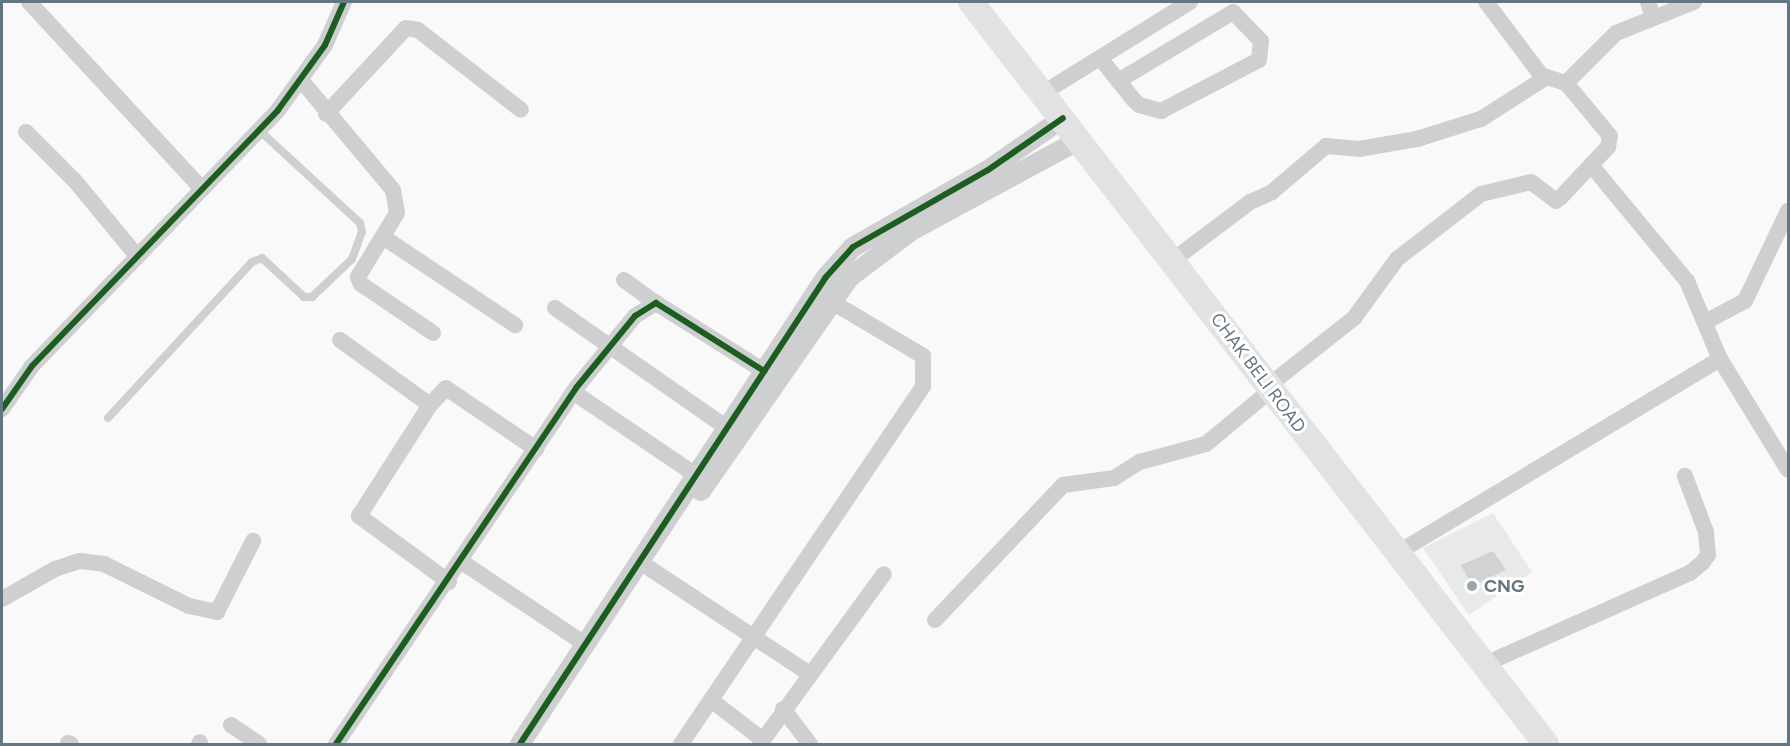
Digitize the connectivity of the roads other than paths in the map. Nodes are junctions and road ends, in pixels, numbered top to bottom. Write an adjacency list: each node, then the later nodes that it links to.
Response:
1 (29, 2): 22 (street)
2 (327, 2): 7 (street)
3 (971, 2): 14 (main road, CHAK BELI ROAD)
4 (1190, 2): 9 (street)
5 (1486, 2): 10 (street)
6 (1694, 2): 8 (street)
7 (341, 8): 11 (street)
8 (1651, 9): 13 (street)
9 (1100, 58): 12 (street); 14 (street)
10 (1547, 77): 13 (street); 26 (street)
11 (302, 80): 16 (street); 18 (street)
12 (1118, 81): 12 (street)
13 (1566, 82): 21 (street)
14 (1043, 93): 17 (main road, CHAK BELI ROAD)
15 (521, 110): 16 (street)
16 (326, 114): 24 (street)
17 (1063, 118): 20 (main road, CHAK BELI ROAD); 37 (street)
18 (259, 130): 22 (street); 42 (lane)
19 (26, 132): 25 (street)
20 (1079, 140): 26 (main road, CHAK BELI ROAD); 28 (street)
21 (1591, 165): 31 (street); 38 (street)
22 (202, 189): 25 (street)
23 (1788, 211): 31 (street)
24 (383, 237): 32 (street); 33 (street)
25 (137, 256): 41 (street)
26 (1172, 261): 38 (main road, CHAK BELI ROAD)
27 (624, 280): 29 (street)
28 (832, 302): 51 (street); 57 (street)
29 (656, 303): 35 (street); 37 (street)
30 (555, 308): 35 (street)
31 (1707, 321): 36 (street)
32 (515, 325)
33 (433, 333)
34 (340, 340): 40 (street)
35 (611, 344): 39 (street); 43 (street)
36 (1720, 359): 45 (street); 49 (street)
37 (764, 371): 43 (street)
38 (1270, 388): 49 (main road, CHAK BELI ROAD); 56 (street)
39 (573, 393): 44 (street); 46 (street)
40 (430, 405): 44 (street); 53 (street)
41 (2, 409)
42 (108, 418)
43 (727, 428): 46 (street)
44 (536, 449): 50 (street)
45 (1788, 470)
46 (696, 475): 55 (street)
47 (1685, 476): 59 (street)
48 (253, 541): 54 (street)
49 (1397, 553): 59 (main road, CHAK BELI ROAD)
50 (462, 562): 53 (street); 58 (street)
51 (650, 568): 55 (street); 57 (street)
52 (884, 574): 60 (street)
53 (448, 582): 66 (street)
54 (2, 599)
55 (615, 610): 58 (street); 68 (street)
56 (935, 620)
57 (753, 636): 60 (street); 61 (street)
58 (585, 644): 67 (street)
59 (1483, 665): 71 (main road, CHAK BELI ROAD)
60 (808, 673): 62 (street)
61 (711, 700): 64 (street); 69 (street)
62 (783, 709): 64 (street); 70 (street)
63 (231, 725): 65 (street)
64 (761, 742)
65 (259, 744)
66 (336, 744)
67 (520, 744)
68 (534, 744)
69 (681, 744)
70 (810, 744)
71 (1546, 744)

